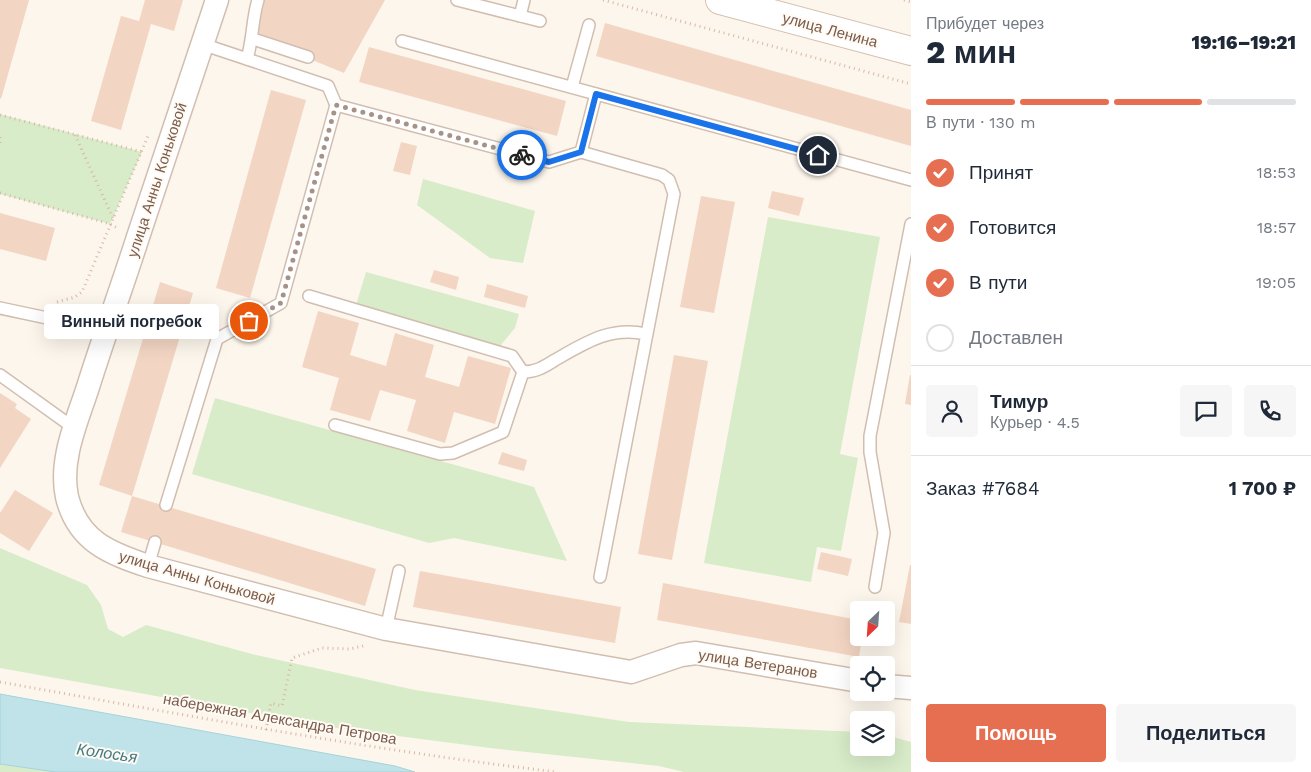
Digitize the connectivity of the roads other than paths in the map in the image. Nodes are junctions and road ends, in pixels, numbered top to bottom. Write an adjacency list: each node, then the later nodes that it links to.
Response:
1 (216, 0): 11 (street, улица Анны Коньковой)
2 (258, 0): 9 (lane)
3 (457, 0): 6 (lane)
4 (524, 0): 6 (lane)
5 (720, 0): 12 (main road, улица Ленина)
6 (520, 16): 7 (lane)
7 (540, 21)
8 (589, 25): 15 (lane)
9 (253, 39): 13 (lane); 14 (lane)
10 (402, 41): 15 (lane)
11 (202, 44): 14 (lane); 23 (street, улица Анны Коньковой)
12 (911, 51)
13 (308, 57)
14 (247, 59): 17 (lane)
15 (572, 87): 16 (lane)
16 (596, 94): 18 (lane); 19 (lane)
17 (336, 105): 18 (lane); 29 (lane)
18 (581, 152): 24 (lane)
19 (911, 180)
20 (911, 224): 34 (lane)
21 (309, 296): 25 (lane)
22 (0, 308): 23 (lane)
23 (109, 318): 28 (street, улица Анны Коньковой)
24 (646, 334): 25 (lane); 33 (lane)
25 (522, 372): 27 (lane)
26 (0, 375): 28 (lane)
27 (334, 425)
28 (74, 428): 31 (street, улица Анны Коньковой)
29 (166, 505)
30 (155, 542): 31 (lane)
31 (148, 566): 35 (street, улица Анны Коньковой)
32 (399, 571): 35 (lane)
33 (600, 577)
34 (875, 587)
35 (381, 628): 36 (street, улица Анны Коньковой)
36 (630, 672): 37 (street, улица Ветеранов)
37 (850, 679)
38 (895, 687): 39 (street)
39 (911, 688)

